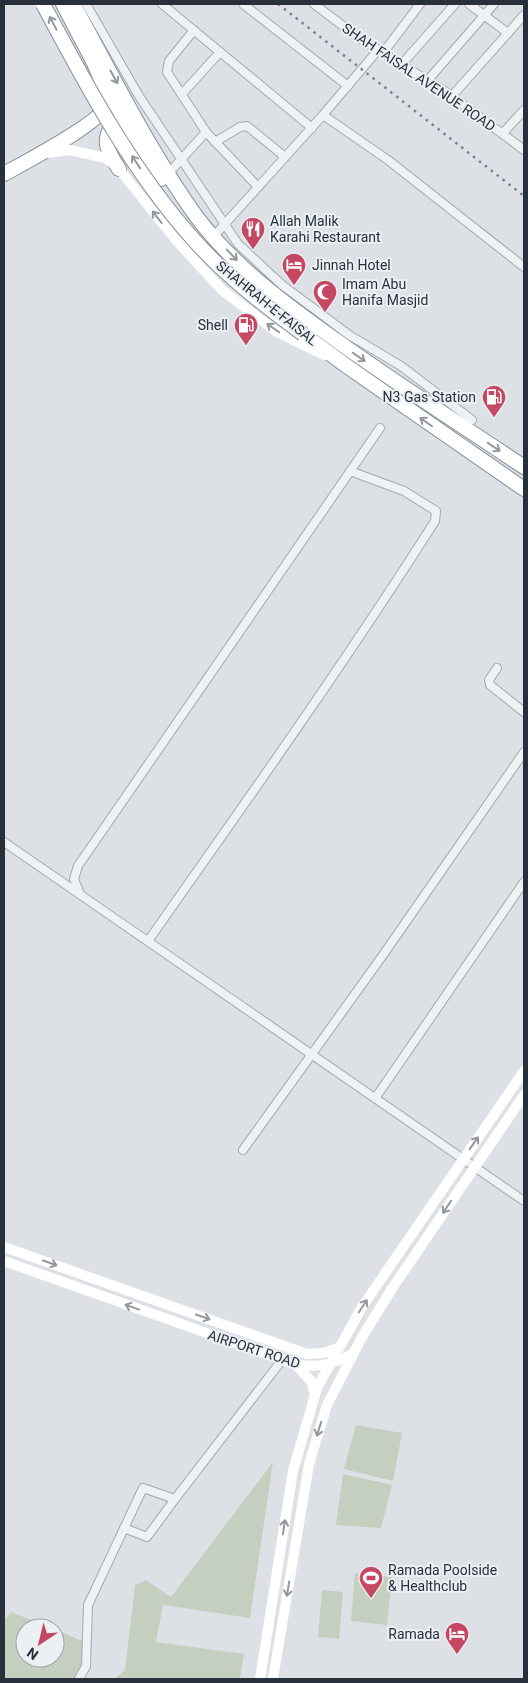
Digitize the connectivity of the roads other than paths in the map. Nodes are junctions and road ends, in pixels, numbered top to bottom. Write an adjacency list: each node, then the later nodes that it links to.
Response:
1 (43, 4): 42 (highway, SHAHRAH-E-FAISAL, one-way to 1, bridge)
2 (63, 4): 18 (highway)
3 (73, 4): 35 (highway, SHAHRAH-E-FAISAL, one-way to 35)
4 (86, 4): 33 (street)
5 (162, 4): 14 (street)
6 (243, 4): 21 (street)
7 (314, 4): 17 (street, SHAH FAISAL AVENUE ROAD)
8 (420, 4): 17 (street)
9 (455, 4): 19 (street)
10 (469, 4): 12 (street)
11 (494, 4): 12 (street)
12 (484, 15): 15 (street); 20 (street)
13 (524, 15): 15 (street)
14 (194, 30): 16 (street); 22 (street)
15 (508, 33): 23 (street)
16 (220, 52): 22 (street); 27 (street)
17 (381, 52): 19 (street, SHAH FAISAL AVENUE ROAD); 21 (street)
18 (92, 58): 26 (highway); 36 (highway)
19 (402, 64): 20 (street, SHAH FAISAL AVENUE ROAD)
20 (428, 80): 23 (street, SHAH FAISAL AVENUE ROAD)
21 (348, 86): 25 (street)
22 (182, 94): 28 (street)
23 (452, 96): 29 (street, SHAH FAISAL AVENUE ROAD)
24 (524, 110): 29 (street)
25 (323, 115): 27 (street); 41 (street)
26 (128, 126): 34 (highway); 38 (highway)
27 (312, 128): 32 (street)
28 (206, 132): 30 (street); 33 (street)
29 (503, 133): 31 (street, SHAH FAISAL AVENUE ROAD)
30 (215, 142): 32 (street); 37 (street)
31 (524, 150)
32 (286, 157): 37 (street)
33 (180, 161): 35 (street); 39 (street)
34 (119, 169): 36 (main road); 42 (main road, one-way to 34)
35 (168, 174): 38 (highway, SHAHRAH-E-FAISAL)
36 (4, 176)
37 (258, 187): 39 (street)
38 (197, 216): 40 (highway, SHAHRAH-E-FAISAL)
39 (225, 223): 40 (street); 43 (street)
40 (214, 236): 45 (highway, SHAHRAH-E-FAISAL, one-way to 45)
41 (524, 267)
42 (348, 367): 47 (highway, SHAHRAH-E-FAISAL, one-way to 42)
43 (472, 420)
44 (380, 428): 46 (street)
45 (524, 467)
46 (350, 471): 53 (street); 54 (street)
47 (524, 489)
48 (497, 668): 49 (street)
49 (524, 712)
50 (524, 752): 55 (street)
51 (4, 842): 53 (street)
52 (524, 882): 58 (street)
53 (80, 894): 54 (street)
54 (148, 941): 55 (street)
55 (313, 1053): 58 (street); 59 (street)
56 (524, 1071): 60 (main road, one-way to 56)
57 (524, 1095): 61 (main road)
58 (376, 1097): 60 (street)
59 (243, 1150)
60 (463, 1159): 61 (street); 65 (main road, one-way to 60)
61 (475, 1166): 62 (street); 66 (main road, one-way to 66)
62 (524, 1200)
63 (4, 1247): 67 (main road, AIRPORT ROAD, one-way to 67)
64 (4, 1261): 68 (main road, AIRPORT ROAD, one-way to 64)
65 (338, 1348): 67 (main road); 70 (main road)
66 (353, 1353): 70 (main road, AIRPORT ROAD); 74 (main road)
67 (306, 1354): 71 (main road)
68 (282, 1360): 69 (main road, AIRPORT ROAD); 75 (street)
69 (294, 1364): 71 (main road, AIRPORT ROAD); 73 (main road)
70 (329, 1364): 71 (main road, AIRPORT ROAD); 72 (main road)
71 (316, 1366): 72 (main road)
72 (322, 1379): 73 (main road); 74 (main road)
73 (315, 1396): 77 (main road, one-way to 73)
74 (327, 1405): 78 (main road, one-way to 78)
75 (175, 1499): 76 (street); 76 (street)
76 (124, 1528): 79 (street)
77 (266, 1640): 78 (main road); 80 (main road)
78 (279, 1643): 81 (main road)
79 (79, 1679)
80 (260, 1679)
81 (273, 1679)

